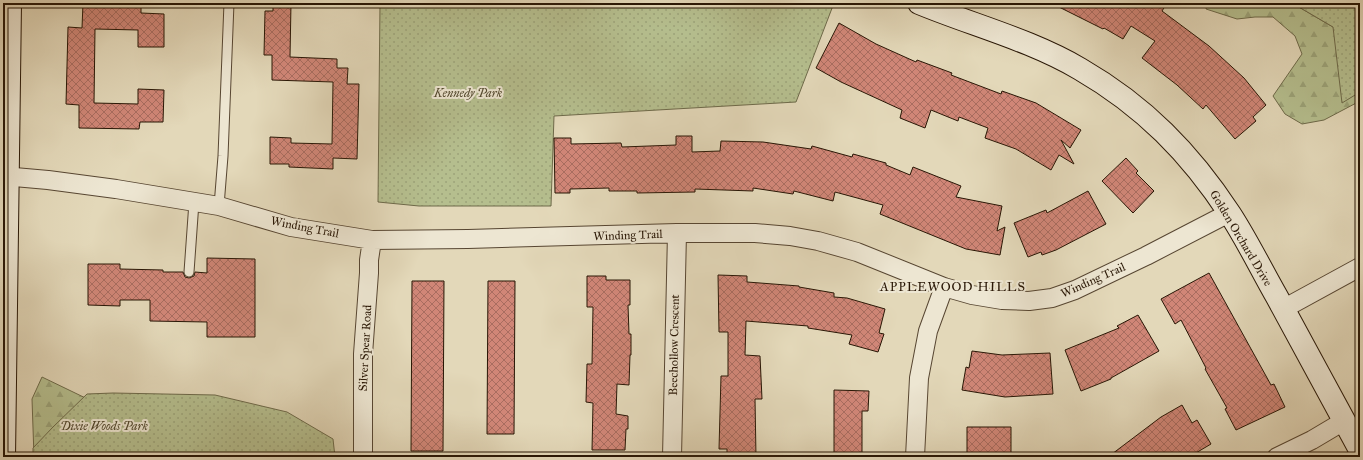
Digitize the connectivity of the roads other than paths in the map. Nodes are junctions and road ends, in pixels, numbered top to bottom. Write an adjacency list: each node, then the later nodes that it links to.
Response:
1 (10, 3): 4 (street)
2 (229, 3): 6 (lane)
3 (919, 3): 7 (street, Golden Orchard Drive)
4 (6, 176): 5 (street, Winding Trail); 16 (street)
5 (194, 202): 6 (street, Winding Trail); 11 (lane)
6 (219, 206): 9 (street, Winding Trail)
7 (1229, 213): 12 (street, Winding Trail); 13 (street, Golden Orchard Drive)
8 (677, 233): 9 (street, Winding Trail); 12 (street, Winding Trail); 18 (street, Beechollow Crescent)
9 (372, 240): 17 (street, Silver Spear Road)
10 (1360, 267): 13 (street)
11 (189, 272)
12 (944, 287): 19 (street)
13 (1283, 309): 14 (street, Golden Orchard Drive)
14 (1344, 421): 15 (street, Golden Orchard Drive); 20 (street)
15 (1360, 450)
16 (4, 457)
17 (363, 457)
18 (672, 457)
19 (914, 457)
20 (1277, 457)

